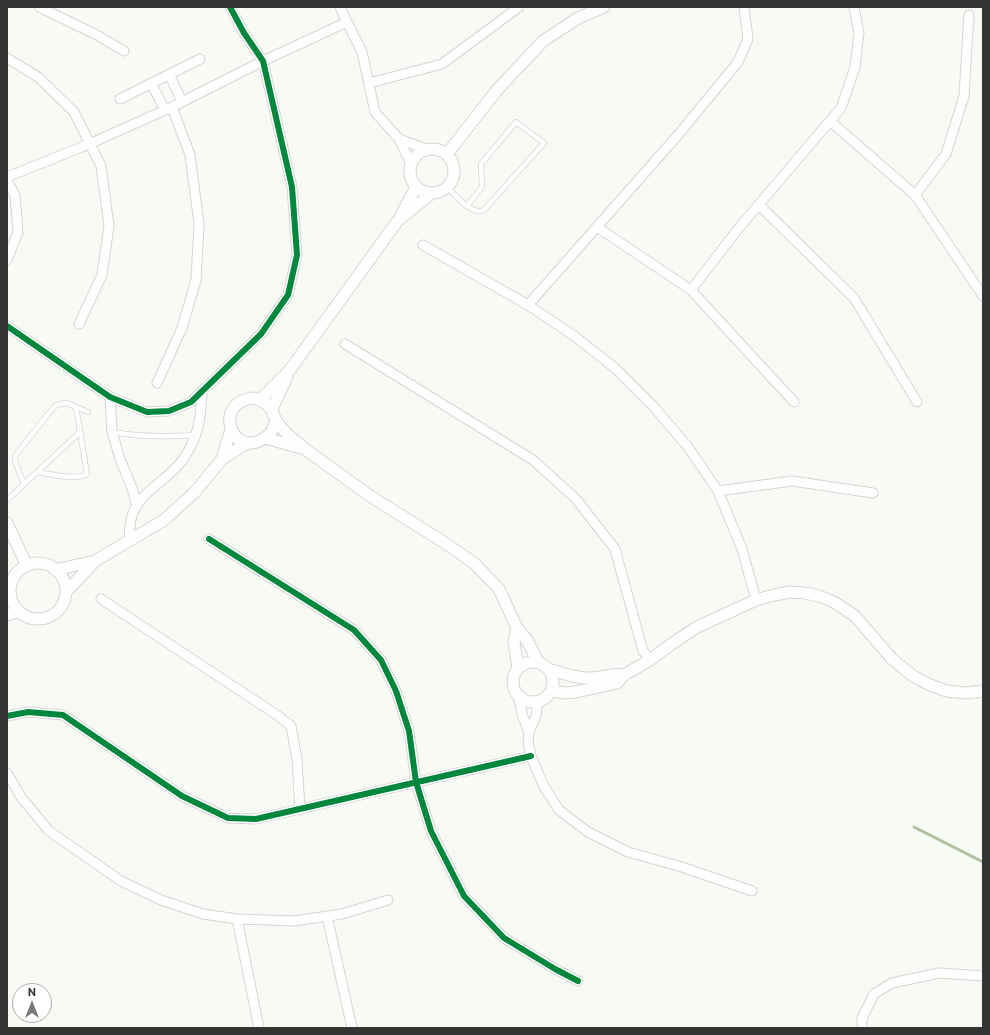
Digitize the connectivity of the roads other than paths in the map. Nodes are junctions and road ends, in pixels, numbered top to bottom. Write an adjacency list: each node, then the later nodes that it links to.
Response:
1 (40, 7): 10 (street)
2 (230, 7): 13 (street)
3 (340, 7): 9 (street)
4 (519, 7): 16 (street)
5 (604, 7): 24 (street)
6 (744, 7): 35 (street)
7 (854, 7): 20 (street)
8 (969, 15): 31 (street)
9 (346, 22): 13 (street); 16 (street)
10 (124, 50)
11 (7, 58): 22 (street)
12 (200, 59): 14 (street)
13 (263, 61): 18 (street); 46 (street)
14 (169, 74): 15 (street); 18 (street)
15 (151, 83): 17 (street); 19 (street)
16 (369, 83): 21 (street)
17 (120, 98)
18 (182, 102): 19 (street)
19 (168, 109): 22 (street); 45 (street)
20 (830, 121): 31 (street); 32 (street)
21 (399, 139): 23 (street); 25 (street)
22 (89, 144): 26 (street); 41 (street)
23 (426, 149): 24 (street); 25 (street)
24 (447, 154): 29 (street)
25 (410, 162): 28 (street)
26 (7, 177)
27 (7, 181): 37 (street)
28 (416, 187): 30 (street); 34 (street)
29 (447, 188): 30 (street); 33 (lane)
30 (432, 193): 34 (street)
31 (916, 195): 39 (street)
32 (759, 205): 38 (street); 50 (street)
33 (467, 206): 33 (lane)
34 (399, 219): 44 (street)
35 (598, 227): 38 (street); 40 (street)
36 (422, 246): 40 (street)
37 (7, 260)
38 (691, 290): 49 (street)
39 (983, 296)
40 (528, 305): 65 (street)
41 (79, 324)
42 (7, 326): 47 (street)
43 (345, 344): 82 (street)
44 (289, 371): 48 (street); 52 (street)
45 (157, 383)
46 (202, 391): 47 (street); 58 (street)
47 (110, 397): 57 (street)
48 (260, 400): 52 (street); 55 (street)
49 (794, 402)
50 (917, 402)
51 (76, 407): 53 (lane); 56 (lane); 64 (lane)
52 (272, 409): 54 (street)
53 (88, 412)
54 (276, 421): 59 (street); 61 (street)
55 (231, 429): 60 (street); 62 (street)
56 (80, 432): 63 (lane); 63 (lane)
57 (112, 432): 58 (lane); 68 (street)
58 (195, 435): 68 (street)
59 (265, 438): 60 (street); 61 (street)
60 (247, 443): 62 (street)
61 (305, 449): 81 (street)
62 (222, 459): 71 (street)
63 (37, 472): 64 (lane)
64 (24, 484): 67 (lane)
65 (718, 491): 66 (street); 78 (street)
66 (873, 494)
67 (7, 500)
68 (137, 506): 71 (street)
69 (7, 523): 73 (street)
70 (209, 539): 95 (street)
71 (129, 540): 72 (street)
72 (94, 561): 74 (street); 75 (street)
73 (27, 566): 74 (street); 76 (street)
74 (55, 570): 75 (street)
75 (66, 592): 79 (street)
76 (9, 597): 79 (street)
77 (101, 599): 96 (street)
78 (756, 600): 82 (street); 88 (street)
79 (19, 611): 80 (street)
80 (7, 616)
81 (517, 628): 83 (street); 84 (street)
82 (650, 660): 86 (street)
83 (538, 662): 84 (street); 85 (street)
84 (518, 668): 89 (street)
85 (548, 669): 86 (street); 87 (street)
86 (624, 675): 87 (street)
87 (551, 691): 90 (street)
88 (983, 692)
89 (518, 696): 90 (street); 92 (street)
90 (538, 702): 92 (street)
91 (7, 716): 96 (street)
92 (529, 732): 93 (street)
93 (531, 756): 95 (street); 97 (street)
94 (7, 773): 100 (street)
95 (416, 782): 96 (street); 102 (street)
96 (300, 810)
97 (752, 891)
98 (388, 900): 99 (street)
99 (327, 916): 100 (street); 104 (street)
100 (237, 919): 103 (street)
101 (983, 976): 105 (street)
102 (578, 981)
103 (259, 1028)
104 (352, 1028)
105 (862, 1028)

